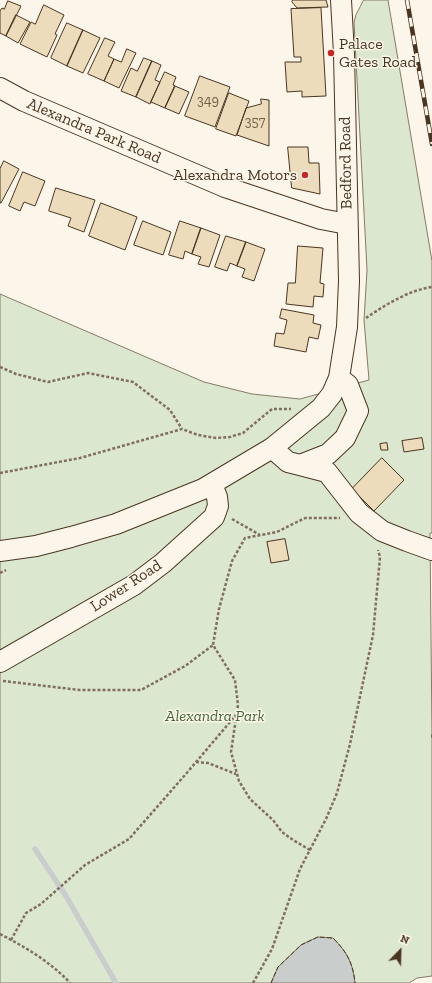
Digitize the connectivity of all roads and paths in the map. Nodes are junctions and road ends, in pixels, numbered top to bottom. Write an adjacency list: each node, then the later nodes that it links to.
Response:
1 (341, 0): 3 (street, Bedford Road)
2 (0, 88): 3 (street, Alexandra Park Road)
3 (347, 224): 5 (street, Bedford Road)
4 (432, 287): 5 (path)
5 (355, 323): 7 (street, Bedford Road)
6 (0, 367): 9 (path)
7 (339, 378): 10 (street, Bedford Road); 11 (street)
8 (293, 409): 9 (path)
9 (182, 429): 12 (path)
10 (272, 448): 11 (street); 13 (street, Bedford Road)
11 (300, 465): 18 (street)
12 (0, 473)
13 (212, 484): 19 (street, Bedford Road); 21 (street, Lower Road)
14 (227, 516): 16 (path)
15 (343, 518): 16 (path)
16 (260, 536): 20 (path)
17 (377, 546): 26 (path)
18 (432, 550)
19 (0, 551)
20 (213, 645): 22 (path); 23 (path)
21 (0, 662)
22 (0, 680)
23 (237, 715): 24 (path); 25 (path)
24 (196, 762): 25 (path); 28 (path)
25 (237, 774): 26 (path)
26 (310, 850): 30 (path)
27 (0, 934): 28 (path)
28 (11, 940): 29 (path)
29 (70, 983)
30 (253, 983)

